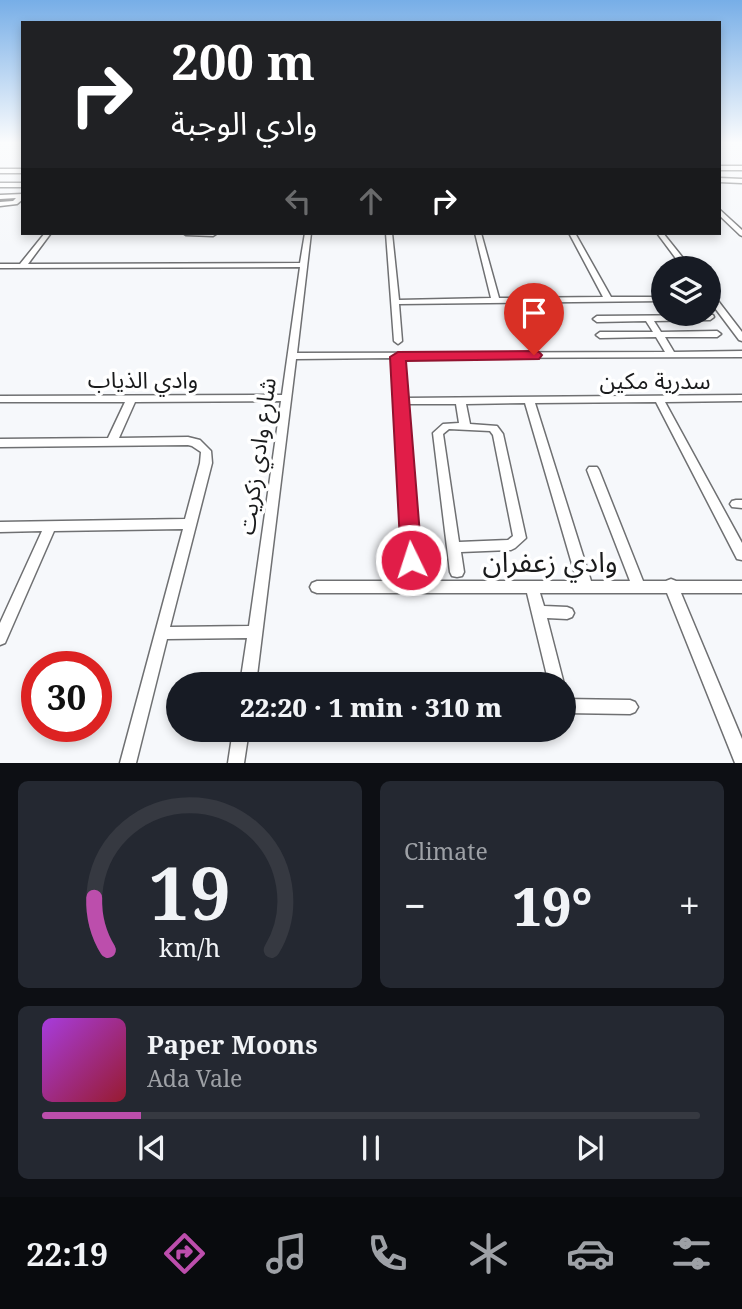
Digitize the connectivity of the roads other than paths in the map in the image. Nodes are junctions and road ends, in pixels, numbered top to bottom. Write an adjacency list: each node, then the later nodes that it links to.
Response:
1 (0, 183): 2 (street); 3 (street)
2 (21, 183)
3 (21, 183)
4 (21, 184): 5 (street)
5 (11, 195): 6 (street); 7 (street)
6 (21, 196)
7 (0, 197)
8 (21, 197): 9 (street)
9 (0, 204)
10 (721, 214): 11 (street)
11 (742, 234)
12 (46, 235): 21 (street)
13 (308, 235): 19 (street, شارع وادي زكريت)
14 (389, 235): 25 (street)
15 (479, 235): 24 (street)
16 (573, 235): 23 (street)
17 (662, 235): 18 (street)
18 (678, 256)
19 (303, 265): 21 (street); 36 (street, شارع وادي زكريت)
20 (0, 266): 21 (street)
21 (22, 266)
22 (651, 299): 23 (street)
23 (609, 300): 24 (street)
24 (496, 301): 25 (street)
25 (395, 302): 33 (street)
26 (721, 311): 32 (street)
27 (597, 318): 28 (street)
28 (649, 319): 31 (street)
29 (718, 334): 31 (street)
30 (600, 335): 31 (street)
31 (658, 335): 34 (street)
32 (742, 338)
33 (397, 341)
34 (671, 354): 35 (street); 37 (street)
35 (742, 354)
36 (293, 356): 37 (street); 38 (street, شارع وادي زكريت)
37 (398, 357): 44 (street)
38 (287, 398): 41 (street, وادي الذياب); 65 (street, شارع وادي زكريت)
39 (742, 398): 42 (street, سدرية مكين)
40 (0, 399): 41 (street, وادي الذياب)
41 (131, 399): 47 (street)
42 (659, 399): 43 (street, سدرية مكين); 54 (street)
43 (530, 400): 45 (street, سدرية مكين); 60 (street)
44 (401, 401): 45 (street, سدرية مكين); 61 (street)
45 (461, 401): 46 (street)
46 (465, 426): 53 (street); 53 (street)
47 (112, 442): 48 (street); 50 (street)
48 (0, 443)
49 (593, 470): 56 (street)
50 (190, 524): 51 (street); 66 (street)
51 (50, 526): 52 (street); 67 (street)
52 (0, 527)
53 (453, 547): 55 (street)
54 (742, 555)
55 (457, 572)
56 (638, 585): 57 (street, وادي زعفران); 60 (street, وادي زعفران)
57 (671, 585): 62 (street, وادي زعفران); 73 (street)
58 (317, 586): 61 (street, وادي زعفران)
59 (532, 586): 60 (street, وادي زعفران); 61 (street, وادي زعفران); 63 (street)
60 (585, 586)
61 (413, 587)
62 (742, 587)
63 (538, 612): 64 (street); 69 (street)
64 (567, 613)
65 (255, 632): 66 (street); 68 (street, شارع وادي زكريت)
66 (163, 633): 74 (street)
67 (0, 639)
68 (250, 672)
69 (553, 672)
70 (576, 706): 71 (street)
71 (629, 707)
72 (239, 742): 75 (street)
73 (742, 760)
74 (128, 763)
75 (236, 763)

